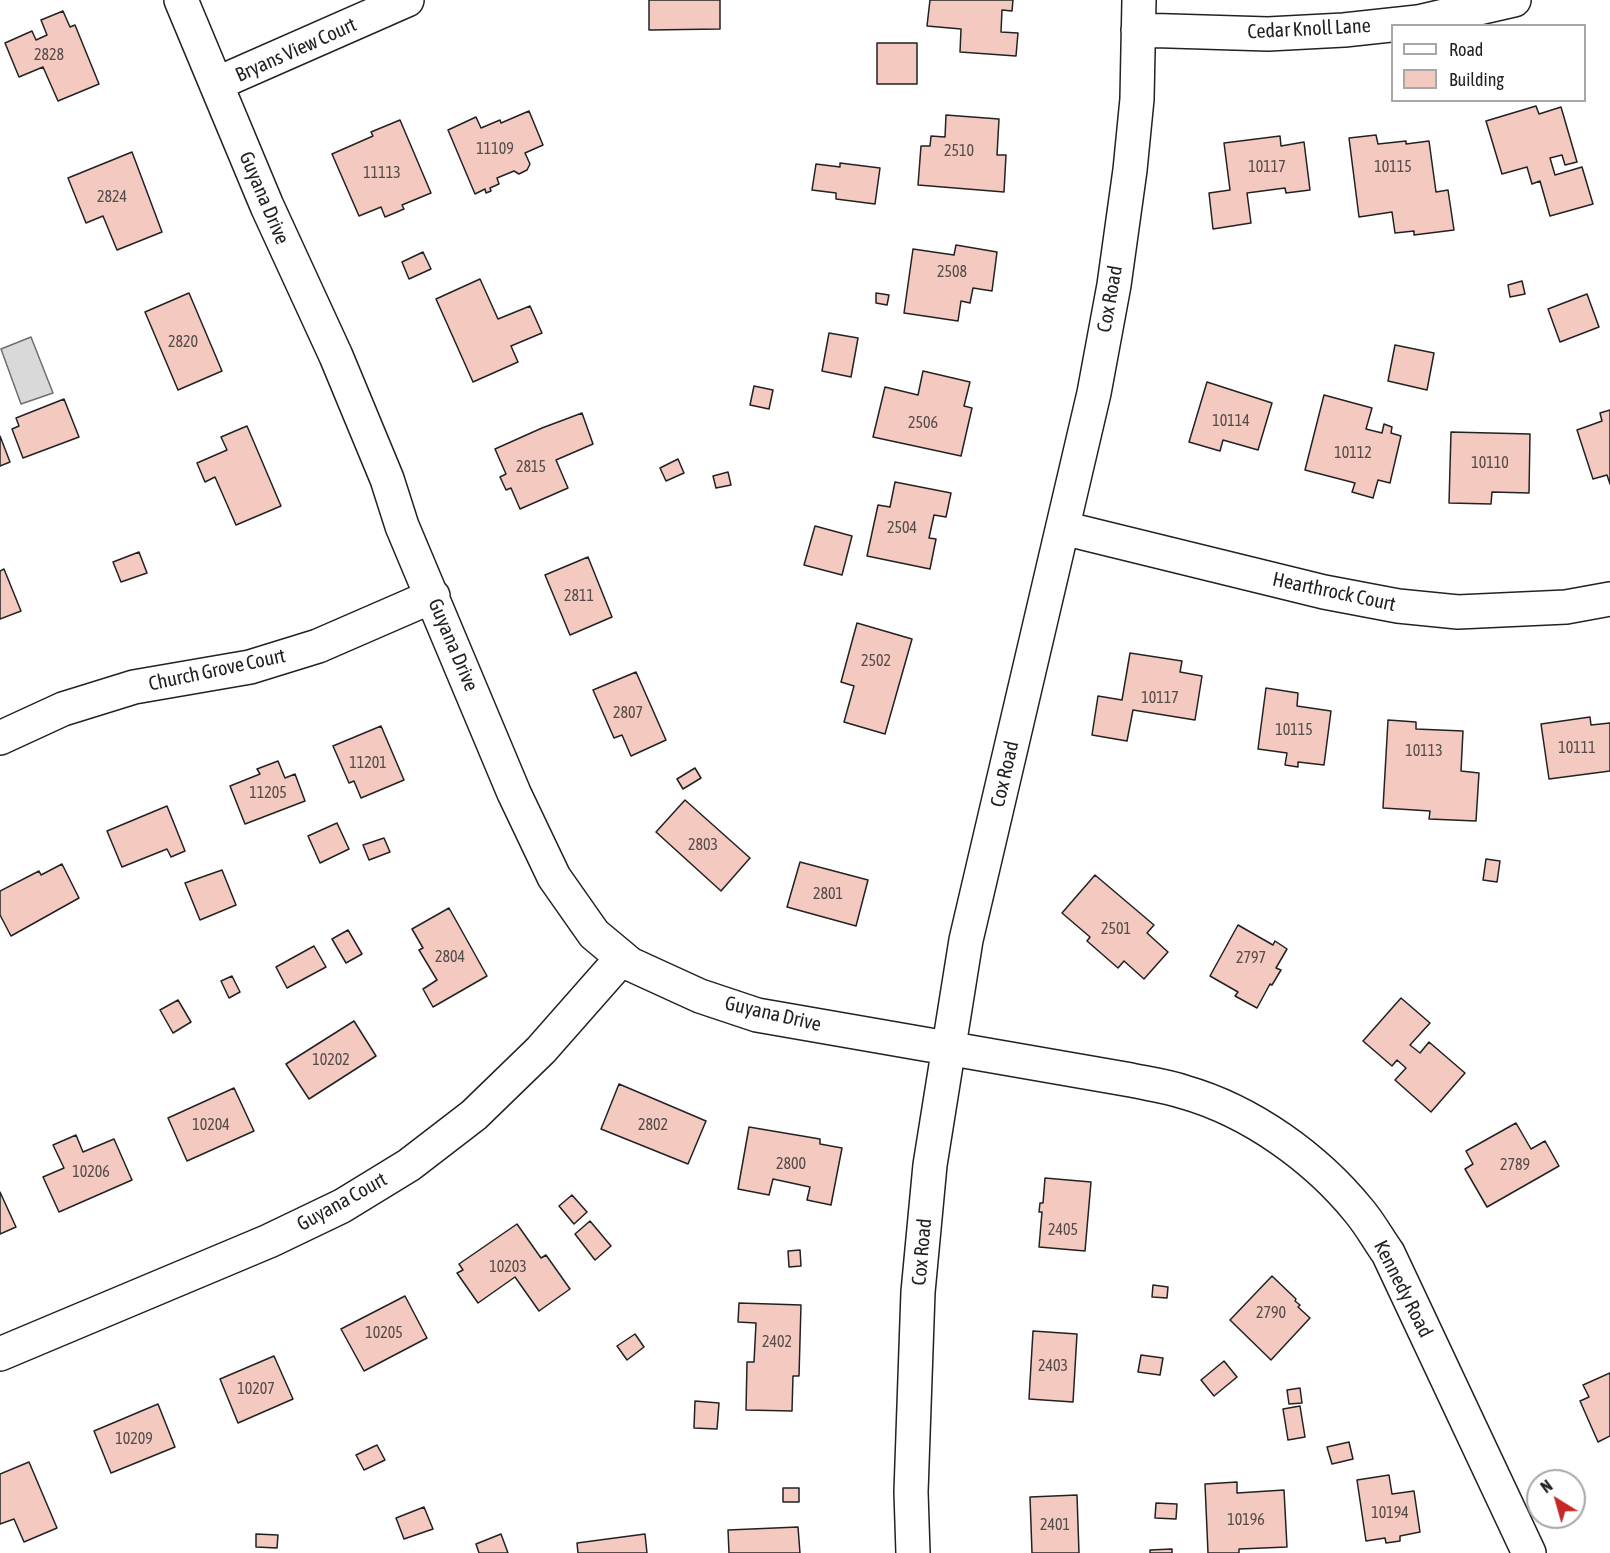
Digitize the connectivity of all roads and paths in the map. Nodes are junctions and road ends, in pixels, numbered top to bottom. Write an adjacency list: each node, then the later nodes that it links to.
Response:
1 (181, 0): 7 (street, Guyana Drive)
2 (407, 0): 7 (street, Bryans View Court)
3 (1514, 0): 5 (street, Cedar Knoll Lane)
4 (1139, 15): 6 (street, Cedar Knoll Lane); 8 (street, Cox Road)
5 (1400, 24)
6 (1391, 25)
7 (216, 84): 9 (street, Guyana Drive)
8 (1063, 528): 10 (street, Hearthrock Court); 13 (street, Cox Road)
9 (433, 596): 11 (street, Church Grove Court); 12 (street, Guyana Drive)
10 (1610, 598)
11 (0, 738)
12 (622, 958): 13 (street, Guyana Drive); 14 (street, Guyana Court)
13 (948, 1048): 15 (street, Cox Road); 16 (street, Kennedy Road)
14 (0, 1354)
15 (913, 1553)
16 (1529, 1553)

